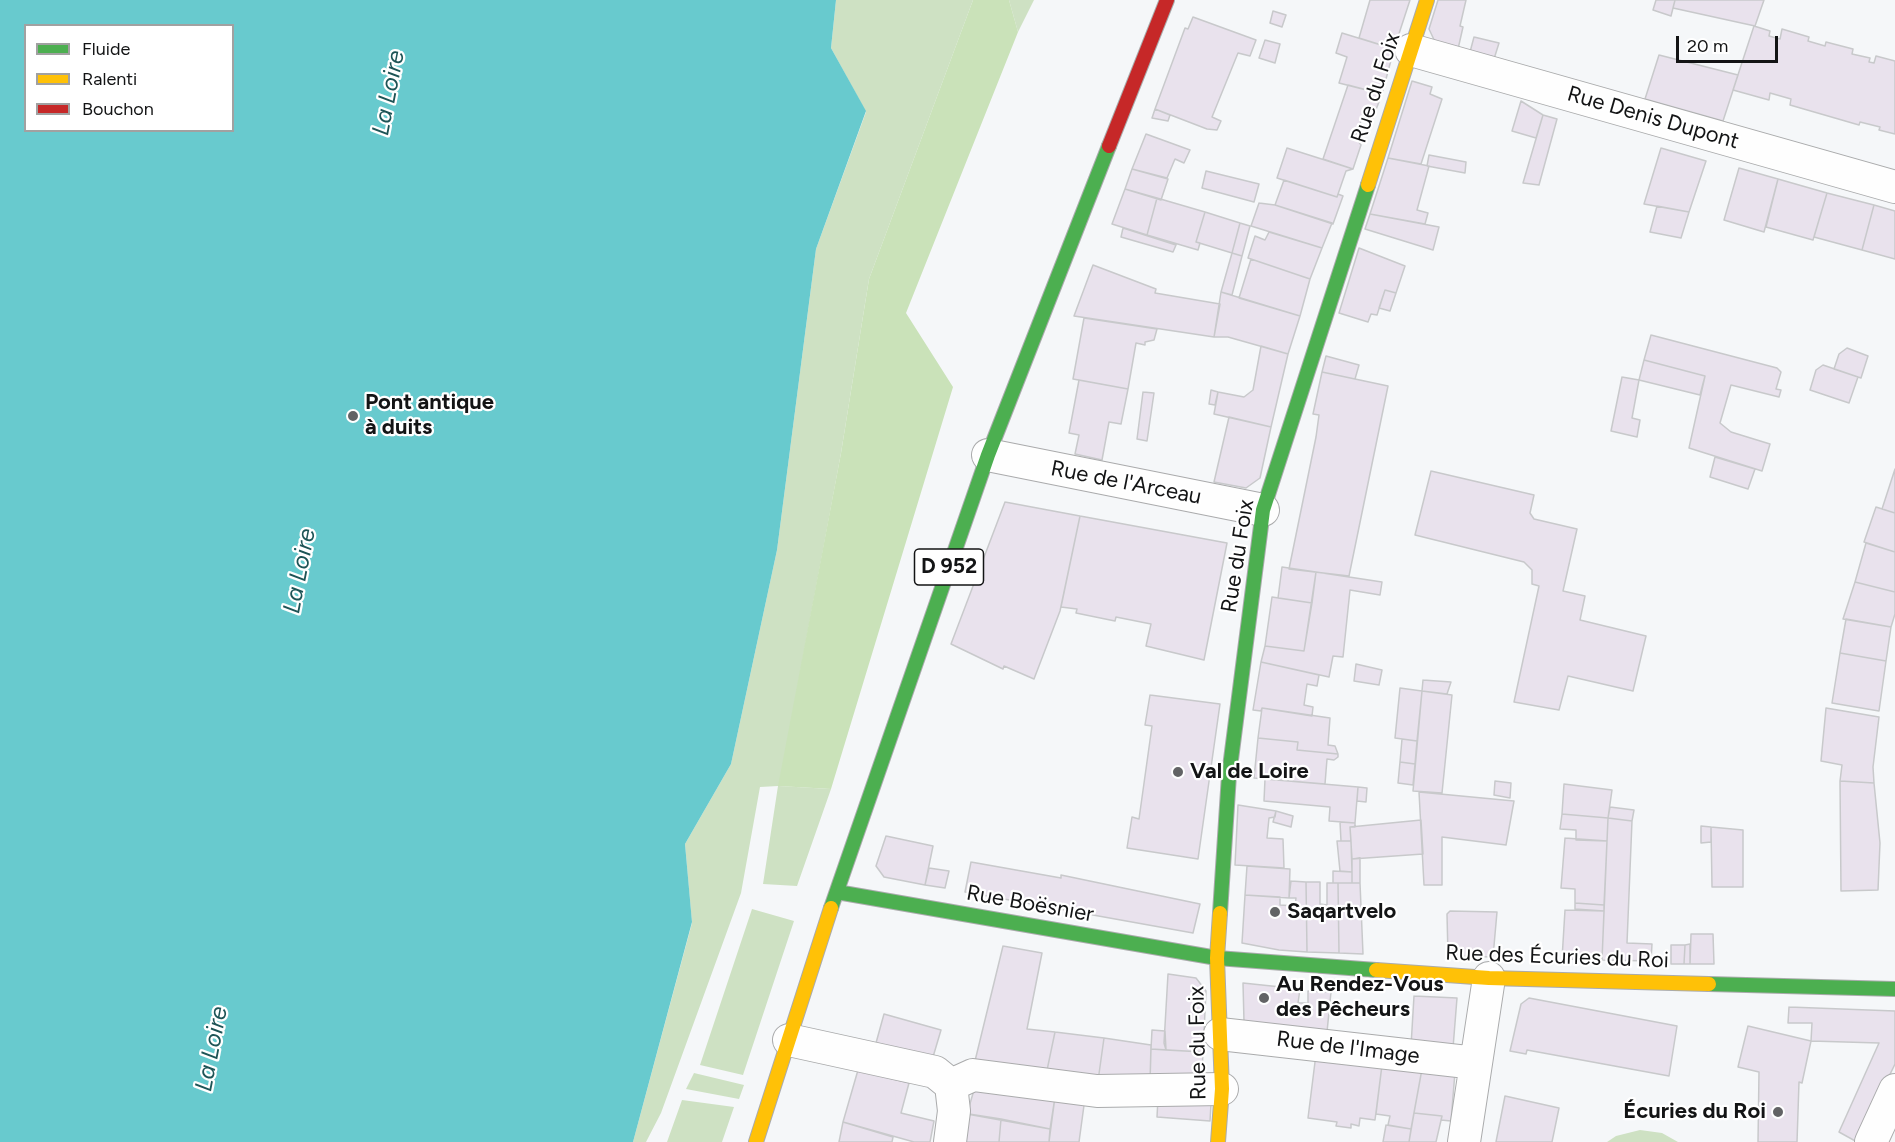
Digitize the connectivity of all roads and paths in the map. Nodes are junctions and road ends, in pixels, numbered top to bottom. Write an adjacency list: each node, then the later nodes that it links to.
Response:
1 (1167, 0): 5 (street, D 952)
2 (1427, 0): 3 (street, Rue du Foix)
3 (1411, 50): 4 (street, Rue Denis Dupont); 6 (street, Rue du Foix)
4 (1895, 187)
5 (988, 455): 6 (street, Rue de l'Arceau); 7 (street, D 952)
6 (1263, 510): 8 (street, Rue du Foix)
7 (837, 892): 8 (street, Rue Boësnier); 12 (street, D 952)
8 (1217, 958): 9 (street, Rue des Écuries du Roi); 11 (street, Rue du Foix)
9 (1489, 978): 10 (street, Rue des Écuries du Roi); 13 (street)
10 (1895, 989)
11 (1220, 1034): 13 (street, Rue de l'Image); 15 (street, Rue du Foix)
12 (789, 1040): 14 (street); 17 (street, D 952)
13 (1476, 1063): 20 (street)
14 (951, 1085): 15 (street); 18 (street)
15 (1222, 1089): 19 (street, Rue du Foix)
16 (1895, 1090): 21 (street)
17 (756, 1142)
18 (950, 1142)
19 (1218, 1142)
20 (1464, 1142)
21 (1871, 1142)

